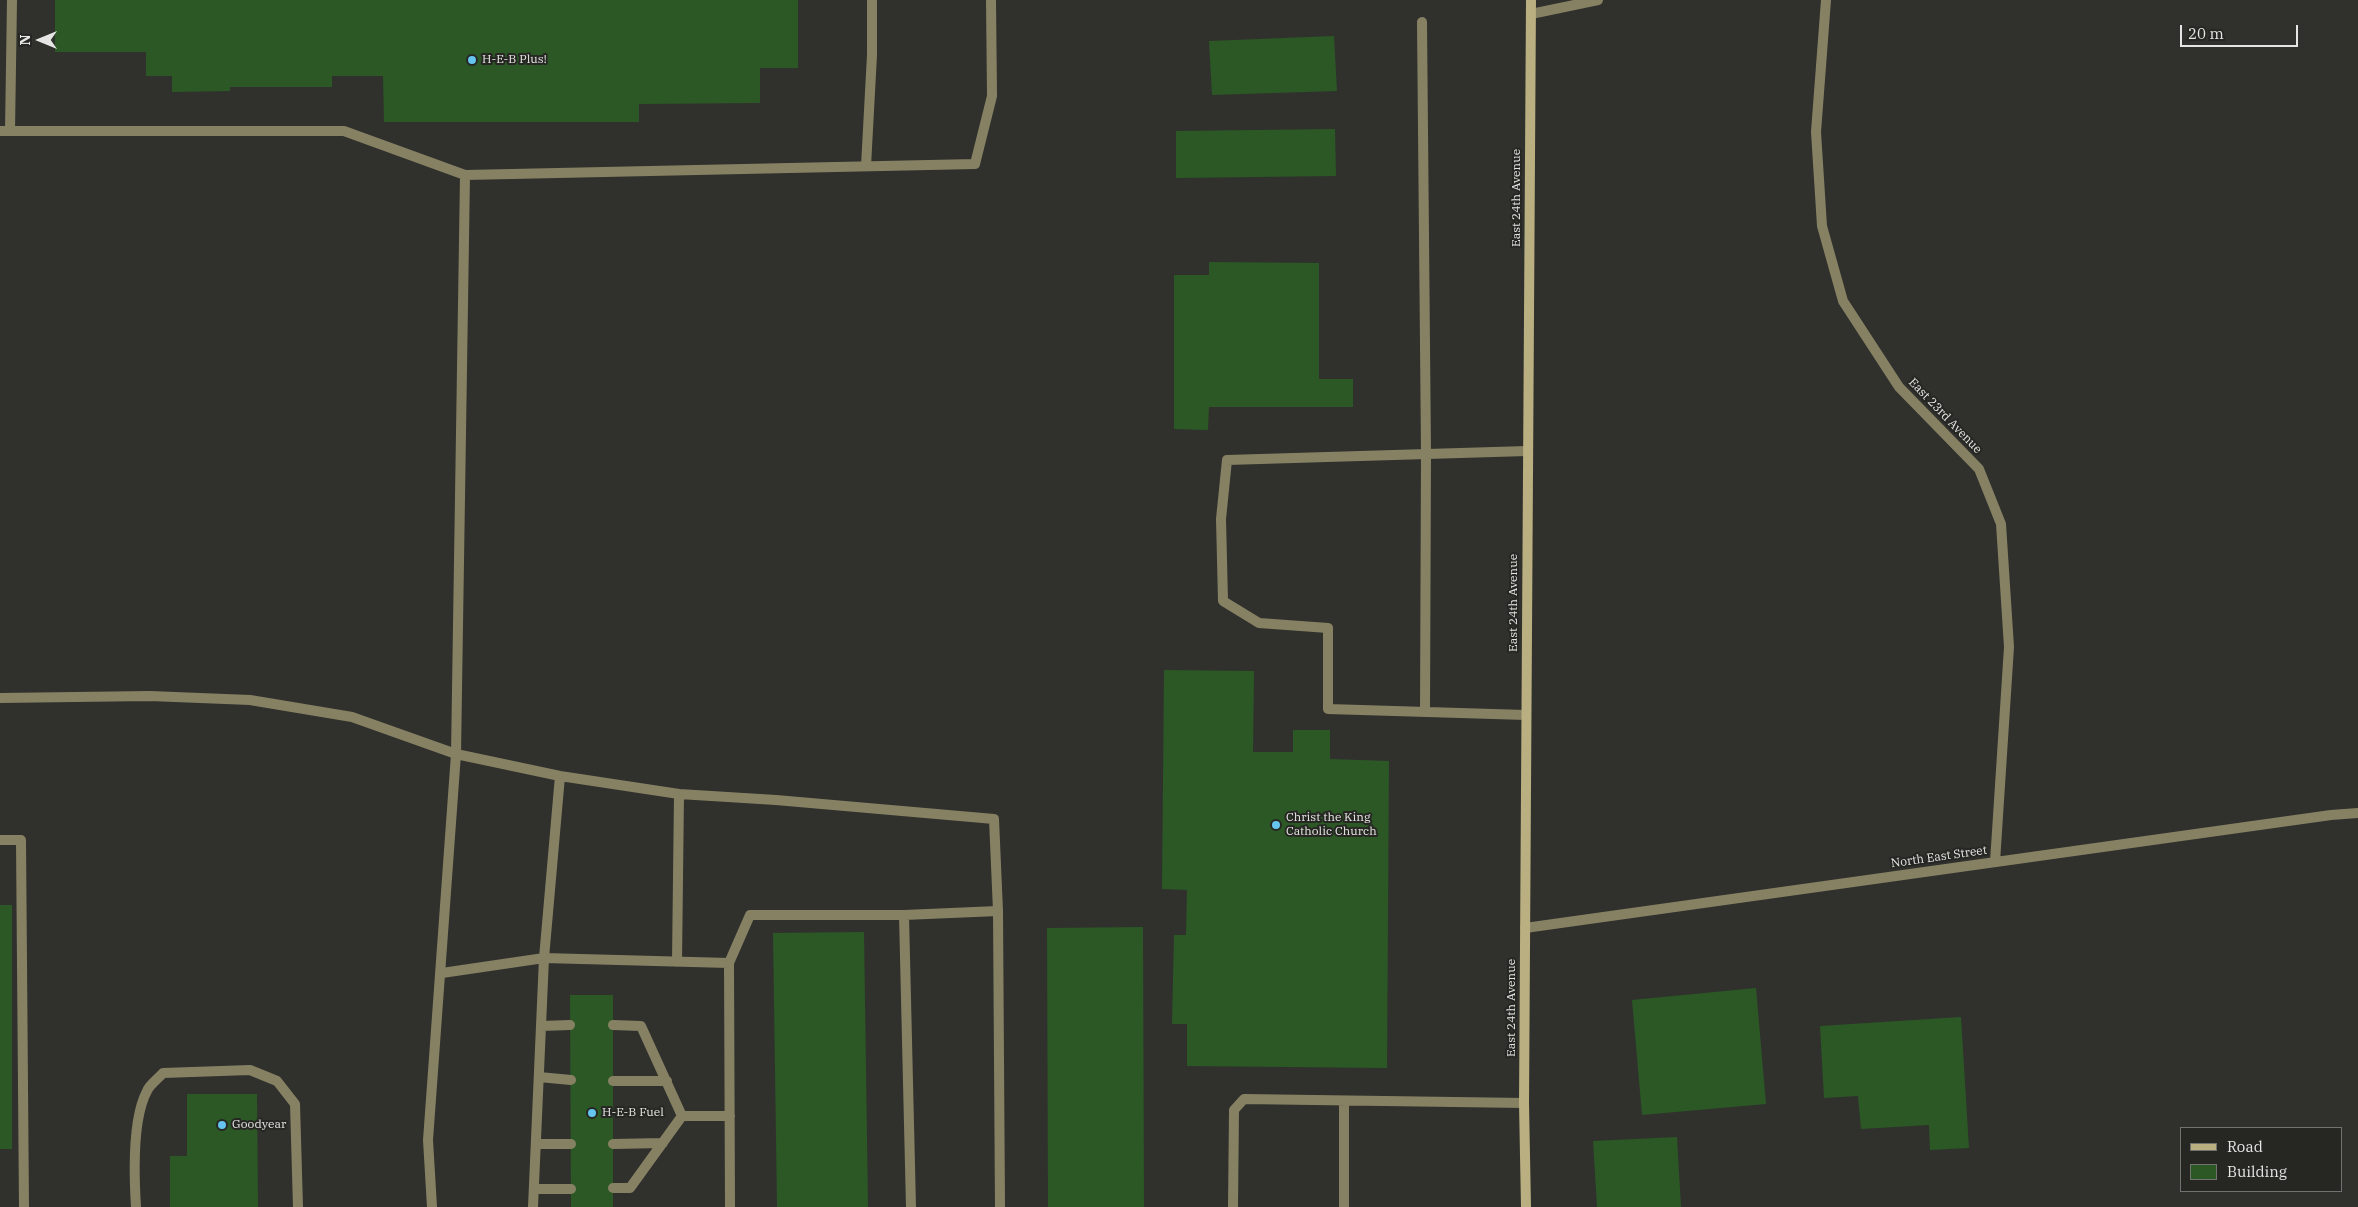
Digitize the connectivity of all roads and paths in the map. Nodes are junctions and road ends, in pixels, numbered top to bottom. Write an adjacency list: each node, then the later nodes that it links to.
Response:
1 (12, 0): 9 (street)
2 (872, 0): 10 (street)
3 (991, 0): 10 (street)
4 (1531, 0): 7 (street, East 24th Avenue)
5 (1598, 0): 7 (street)
6 (1826, 0): 22 (street, East 23rd Avenue)
7 (1531, 14): 12 (street, East 24th Avenue)
8 (1422, 22): 13 (street)
9 (5, 131): 11 (street)
10 (866, 166): 11 (street)
11 (465, 175): 17 (street)
12 (1527, 451): 13 (street); 16 (street, East 24th Avenue)
13 (1426, 453): 15 (street); 15 (street)
14 (0, 698): 17 (street)
15 (1425, 712): 16 (street)
16 (1526, 715): 25 (street, East 24th Avenue)
17 (456, 754): 18 (street); 29 (street)
18 (560, 776): 19 (street); 26 (street)
19 (678, 794): 23 (street); 27 (street)
20 (2358, 813): 22 (street, North East Street)
21 (0, 840): 48 (street)
22 (1995, 862): 25 (street, North East Street)
23 (998, 911): 24 (street); 55 (street)
24 (904, 915): 28 (street); 54 (street)
25 (1525, 928): 38 (street, East 24th Avenue)
26 (544, 958): 27 (street); 29 (street); 32 (street)
27 (677, 962): 28 (street)
28 (729, 963): 40 (street)
29 (442, 973): 51 (street)
30 (612, 1024): 36 (street)
31 (570, 1025): 32 (street)
32 (541, 1026): 33 (street)
33 (539, 1077): 34 (street); 42 (street)
34 (571, 1080)
35 (612, 1081): 36 (street)
36 (667, 1081): 39 (street)
37 (1344, 1101): 38 (street); 56 (street); 57 (street)
38 (1524, 1103): 58 (street, East 24th Avenue)
39 (682, 1116): 40 (street); 41 (street)
40 (730, 1116): 53 (street)
41 (663, 1143): 44 (street); 45 (street)
42 (536, 1144): 43 (street); 46 (street)
43 (571, 1144)
44 (613, 1144)
45 (613, 1188)
46 (534, 1189): 47 (street); 52 (street)
47 (571, 1189)
48 (24, 1207)
49 (136, 1207): 50 (street)
50 (298, 1207)
51 (432, 1207)
52 (533, 1207)
53 (730, 1207)
54 (911, 1207)
55 (1000, 1207)
56 (1233, 1207)
57 (1344, 1207)
58 (1526, 1207)

